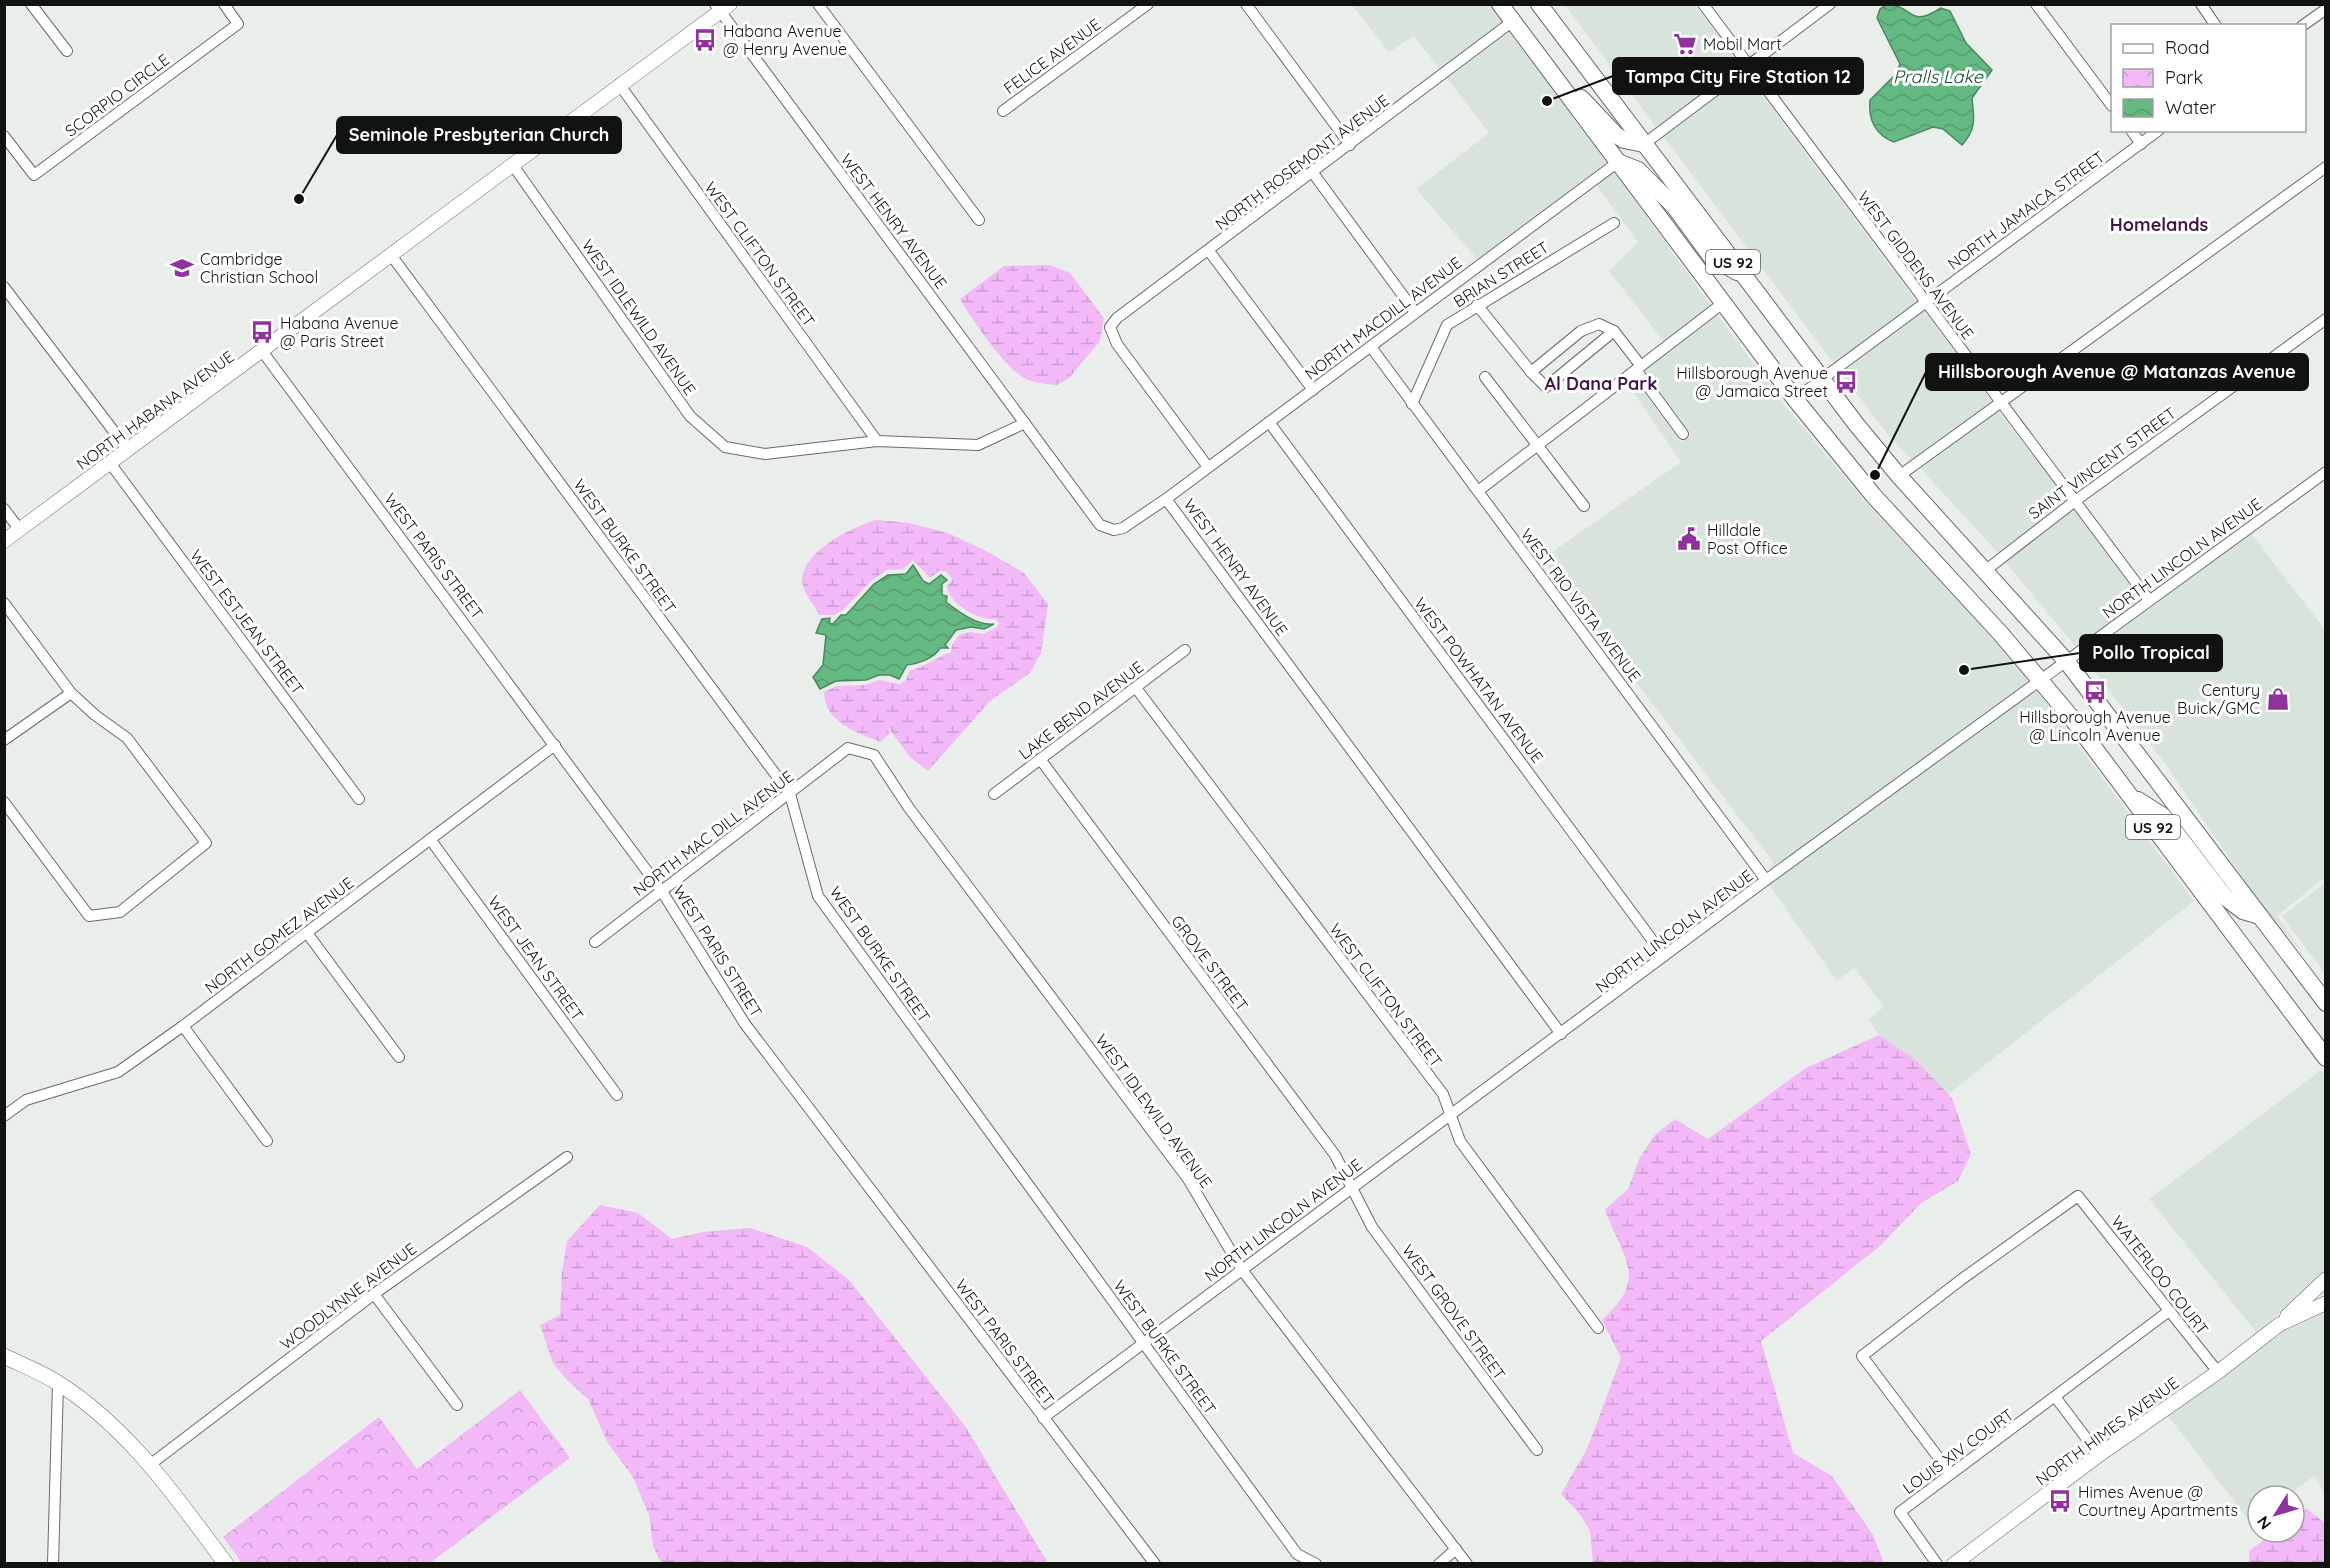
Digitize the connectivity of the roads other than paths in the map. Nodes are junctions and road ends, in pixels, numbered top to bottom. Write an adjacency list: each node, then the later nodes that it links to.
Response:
1 (31, 4): 17 (street)
2 (224, 4): 24 (street, SCORPIO CIRCLE)
3 (818, 4): 32 (street)
4 (1148, 4): 21 (street, FELICE AVENUE)
5 (1246, 4): 27 (street)
6 (1500, 4): 14 (main road, US 92)
7 (1539, 4): 25 (main road, US 92)
8 (1703, 4): 18 (street, WEST GIDDENS AVENUE)
9 (1830, 4): 18 (street)
10 (2036, 4): 20 (street)
11 (2201, 4): 15 (street)
12 (722, 7): 19 (street, NORTH HABANA AVENUE); 55 (street, WEST HENRY AVENUE)
13 (2325, 9): 16 (street)
14 (1513, 21): 25 (main road); 27 (street, NORTH ROSEMONT AVENUE); 28 (main road, US 92)
15 (2215, 24)
16 (2305, 24)
17 (67, 51)
18 (1748, 65): 25 (street); 39 (street, WEST GIDDENS AVENUE)
19 (620, 84): 29 (street, NORTH HABANA AVENUE); 57 (street, WEST CLIFTON STREET)
20 (2111, 105)
21 (1004, 111)
22 (2132, 132): 26 (street)
23 (2157, 132): 26 (street, NORTH JAMAICA STREET)
24 (4, 136)
25 (1644, 144): 36 (main road, US 92)
26 (2141, 144): 39 (street, NORTH JAMAICA STREET)
27 (1350, 145): 31 (street, NORTH ROSEMONT AVENUE)
28 (1618, 162): 36 (main road); 38 (main road, US 92); 41 (street, NORTH MACDILL AVENUE)
29 (512, 164): 35 (street, NORTH HABANA AVENUE); 57 (street, WEST IDLEWILD AVENUE)
30 (2325, 167): 52 (street)
31 (1313, 173): 34 (street, NORTH ROSEMONT AVENUE); 41 (street)
32 (979, 220)
33 (1614, 223): 40 (street, BRIAN STREET)
34 (1209, 251): 50 (street); 61 (street, NORTH ROSEMONT AVENUE)
35 (391, 255): 45 (street, NORTH HABANA AVENUE); 84 (street, WEST BURKE STREET)
36 (1743, 276): 49 (main road, US 92)
37 (4, 287): 59 (street)
38 (1724, 303): 46 (street); 51 (main road, US 92)
39 (1926, 303): 49 (street, NORTH JAMAICA STREET); 52 (street, WEST GIDDENS AVENUE)
40 (1477, 305): 47 (street); 53 (street, BRIAN STREET)
41 (1415, 312): 44 (street, NORTH MACDILL AVENUE)
42 (2325, 320): 66 (street, SAINT VINCENT STREET)
43 (1614, 332): 46 (street); 47 (street); 47 (street)
44 (1371, 347): 50 (street, NORTH MACDILL AVENUE); 53 (street, WEST RIO VISTA AVENUE)
45 (262, 351): 59 (street, NORTH HABANA AVENUE); 80 (street, WEST PARIS STREET)
46 (1638, 368): 56 (street); 58 (street)
47 (1531, 372)
48 (1485, 377): 58 (street)
49 (1822, 380): 51 (street, NORTH JAMAICA STREET); 63 (main road, US 92)
50 (1314, 390): 54 (street, NORTH MACDILL AVENUE)
51 (1796, 399): 76 (main road, US 92)
52 (2000, 402): 63 (street); 66 (street, WEST GIDDENS AVENUE)
53 (1412, 404): 64 (street, WEST RIO VISTA AVENUE)
54 (1269, 422): 61 (street, NORTH MACDILL AVENUE); 94 (street, WEST POWHATAN AVENUE)
55 (1025, 423): 57 (street); 65 (street, WEST HENRY AVENUE)
56 (1683, 434)
57 (877, 441)
58 (1537, 446): 64 (street); 67 (street)
59 (128, 450): 60 (street, NORTH HABANA AVENUE)
60 (110, 463): 69 (street, NORTH HABANA AVENUE); 86 (street, WEST ESTJEAN STREET)
61 (1208, 467): 65 (street, NORTH MACDILL AVENUE)
62 (2325, 472): 72 (street, NORTH LINCOLN AVENUE)
63 (1899, 476): 71 (main road, US 92)
64 (1478, 491): 89 (street, WEST RIO VISTA AVENUE)
65 (1166, 499): 97 (street, WEST HENRY AVENUE)
66 (2075, 501): 71 (street, SAINT VINCENT STREET); 72 (street, WEST GIDDENS AVENUE)
67 (1584, 506)
68 (4, 510): 69 (street)
69 (20, 530): 70 (street, NORTH HABANA AVENUE)
70 (4, 541)
71 (1986, 570): 75 (main road, US 92)
72 (2149, 600): 75 (street, NORTH LINCOLN AVENUE)
73 (4, 603): 78 (street)
74 (1185, 650): 77 (street, LAKE BEND AVENUE)
75 (2067, 662): 76 (street, NORTH LINCOLN AVENUE); 91 (main road, US 92)
76 (2040, 680): 83 (main road, US 92); 89 (street, NORTH LINCOLN AVENUE)
77 (1136, 688): 82 (street, LAKE BEND AVENUE); 101 (street, WEST CLIFTON STREET)
78 (71, 693): 79 (street); 87 (street)
79 (4, 740)
80 (555, 745): 88 (street, NORTH GOMEZ AVENUE); 90 (street, WEST PARIS STREET)
81 (848, 748): 84 (street, NORTH MAC DILL AVENUE); 106 (street, WEST IDLEWILD AVENUE)
82 (1040, 759): 85 (street, LAKE BEND AVENUE); 105 (street, GROVE STREET)
83 (2127, 793): 91 (main road); 99 (main road, US 92)
84 (790, 794): 90 (street, NORTH MAC DILL AVENUE); 113 (street, WEST BURKE STREET)
85 (994, 794)
86 (359, 799)
87 (4, 802)
88 (430, 840): 92 (street, NORTH GOMEZ AVENUE); 100 (street, WEST JEAN STREET)
89 (1766, 880): 94 (street, NORTH LINCOLN AVENUE)
90 (661, 890): 93 (street, NORTH MAC DILL AVENUE); 119 (street, WEST PARIS STREET)
91 (2260, 916): 95 (main road, US 92)
92 (307, 933): 96 (street, NORTH GOMEZ AVENUE); 98 (street)
93 (595, 942)
94 (1665, 956): 97 (street, NORTH LINCOLN AVENUE)
95 (2325, 1003)
96 (183, 1026): 102 (street, NORTH GOMEZ AVENUE); 103 (street)
97 (1561, 1034): 101 (street, NORTH LINCOLN AVENUE)
98 (399, 1057)
99 (2325, 1058)
100 (617, 1095)
101 (1450, 1114): 105 (street, NORTH LINCOLN AVENUE); 112 (street, WEST CLIFTON STREET)
102 (4, 1116)
103 (267, 1141)
104 (567, 1157): 108 (street, WOODLYNNE AVENUE)
105 (1352, 1188): 106 (street, NORTH LINCOLN AVENUE); 120 (street, WEST GROVE STREET)
106 (1242, 1270): 113 (street, NORTH LINCOLN AVENUE); 124 (street, WEST IDLEWILD AVENUE)
107 (2325, 1279): 111 (street, NORTH HIMES AVENUE)
108 (374, 1294): 118 (street); 122 (street, WOODLYNNE AVENUE)
109 (2325, 1303): 111 (street, NORTH HIMES AVENUE)
110 (2169, 1311): 115 (street, WATERLOO COURT); 117 (street, LOUIS XIV COURT); 123 (street, WATERLOO COURT)
111 (2280, 1324): 115 (street, NORTH HIMES AVENUE)
112 (1598, 1328)
113 (1144, 1344): 119 (street, NORTH LINCOLN AVENUE); 128 (street, WEST BURKE STREET)
114 (4, 1356): 116 (main road)
115 (2218, 1372): 121 (street, NORTH HIMES AVENUE)
116 (58, 1383): 122 (main road); 125 (street)
117 (2056, 1398): 121 (street); 123 (street, LOUIS XIV COURT)
118 (457, 1405)
119 (1043, 1418): 127 (street, WEST PARIS STREET)
120 (1537, 1450)
121 (2099, 1455): 132 (street, NORTH HIMES AVENUE)
122 (151, 1464): 126 (main road)
123 (1950, 1473): 131 (street, LOUIS XIV COURT)
124 (1456, 1549): 129 (street); 130 (street, WEST IDLEWILD AVENUE)
125 (53, 1563)
126 (226, 1563)
127 (1155, 1563)
128 (1316, 1563)
129 (1438, 1563)
130 (1467, 1563)
131 (1937, 1563)
132 (1954, 1563)

